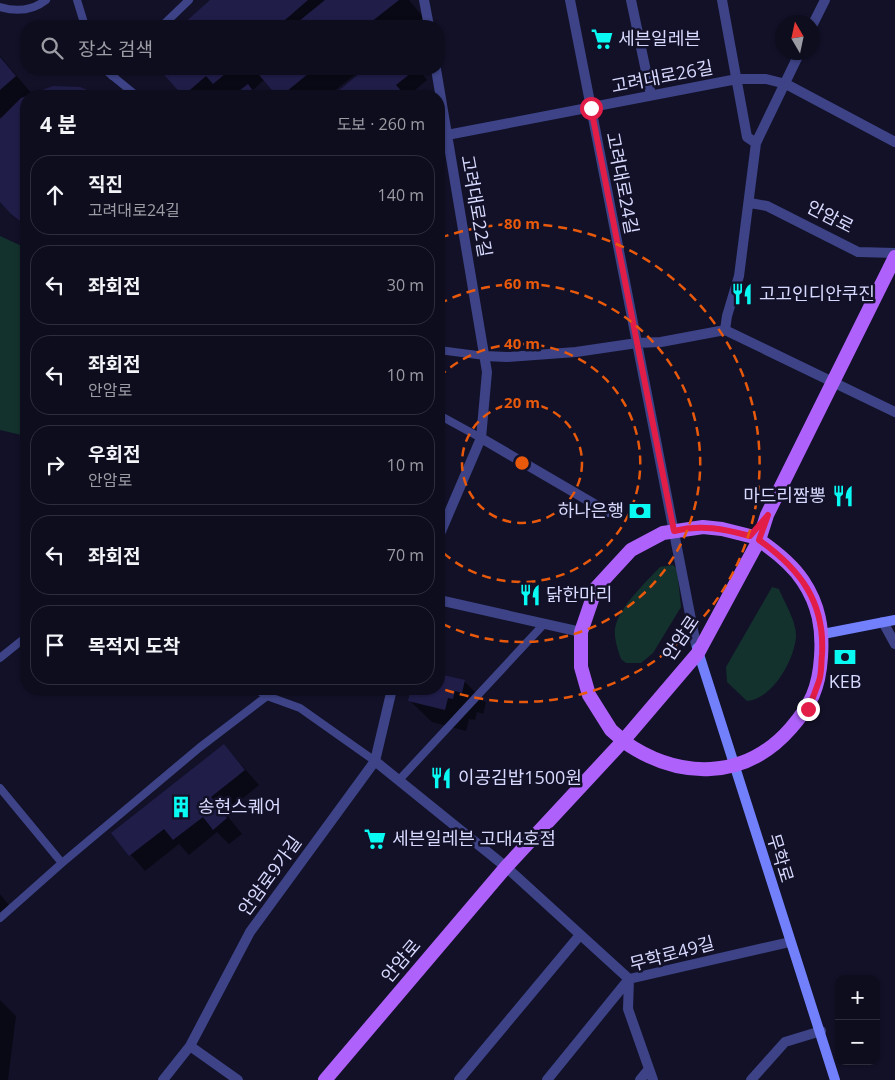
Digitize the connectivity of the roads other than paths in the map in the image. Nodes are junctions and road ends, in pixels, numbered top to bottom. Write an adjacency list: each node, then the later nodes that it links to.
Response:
1 (46, 0): 9 (lane)
2 (77, 0): 11 (lane)
3 (189, 0): 12 (lane)
4 (424, 0): 13 (street)
5 (570, 0): 22 (street, 고려대로24길)
6 (631, 0): 21 (street)
7 (722, 0): 17 (street, 고려대로26길)
8 (824, 0): 10 (street)
9 (0, 7)
10 (817, 15)
11 (82, 20)
12 (168, 20)
13 (428, 20)
14 (796, 60): 18 (street)
15 (437, 75): 20 (street, 고려대로22길)
16 (112, 76): 19 (lane)
17 (736, 79): 18 (street, 고려대로26길); 21 (street, 고려대로26길); 26 (street, 고려대로26길)
18 (786, 84): 25 (street); 26 (street)
19 (130, 90)
20 (440, 90)
21 (650, 95): 22 (street, 고려대로26길)
22 (591, 108): 24 (street, 고려대로26길); 31 (street, 고려대로24길)
23 (445, 123): 24 (street, 고려대로22길)
24 (447, 135): 33 (street, 고려대로22길)
25 (895, 142)
26 (756, 143): 27 (street)
27 (750, 203): 28 (street, 안암로); 30 (street)
28 (895, 253)
29 (895, 257): 34 (main road, 안암로)
30 (725, 330): 31 (street); 34 (street)
31 (637, 343): 33 (street); 40 (street, 고려대로24길)
32 (445, 351): 33 (lane)
33 (485, 356): 37 (street, 고려대로22길)
34 (832, 382): 35 (street); 41 (main road, 안암로)
35 (895, 412)
36 (445, 418): 37 (lane)
37 (480, 438): 38 (street); 39 (street)
38 (608, 512)
39 (445, 522)
40 (674, 531): 41 (main road); 46 (main road); 50 (street, 고려대로24길)
41 (754, 538): 47 (main road); 50 (main road, 안암로)
42 (445, 601): 45 (street)
43 (895, 620): 44 (main road)
44 (883, 622): 47 (main road); 49 (street)
45 (544, 624): 46 (street); 57 (lane)
46 (581, 632): 54 (main road)
47 (823, 634): 56 (main road)
48 (20, 642): 51 (lane)
49 (895, 644)
50 (697, 649): 54 (main road, 안암로); 56 (main road, 무학로)
51 (0, 658)
52 (390, 695): 55 (street, 안암로9가길)
53 (267, 696): 55 (lane); 59 (lane)
54 (621, 739): 56 (main road); 60 (main road, 안암로)
55 (374, 761): 57 (street); 66 (street, 안암로9가길)
56 (735, 766): 63 (main road, 무학로)
57 (399, 780): 60 (street)
58 (0, 788): 59 (lane)
59 (62, 863): 61 (lane)
60 (506, 867): 62 (street); 70 (main road, 안암로)
61 (0, 918)
62 (580, 934): 64 (street); 71 (street)
63 (790, 942): 64 (street, 무학로49길); 65 (main road, 무학로)
64 (629, 979): 67 (street); 72 (street, 무학로49길)
65 (821, 1031): 75 (street); 76 (main road, 무학로)
66 (190, 1046): 68 (street, 안암로9가길); 69 (street)
67 (649, 1069): 73 (street); 74 (street)
68 (163, 1080)
69 (238, 1080)
70 (325, 1080)
71 (459, 1080)
72 (547, 1080)
73 (640, 1080)
74 (653, 1080)
75 (751, 1080)
76 (834, 1080)

